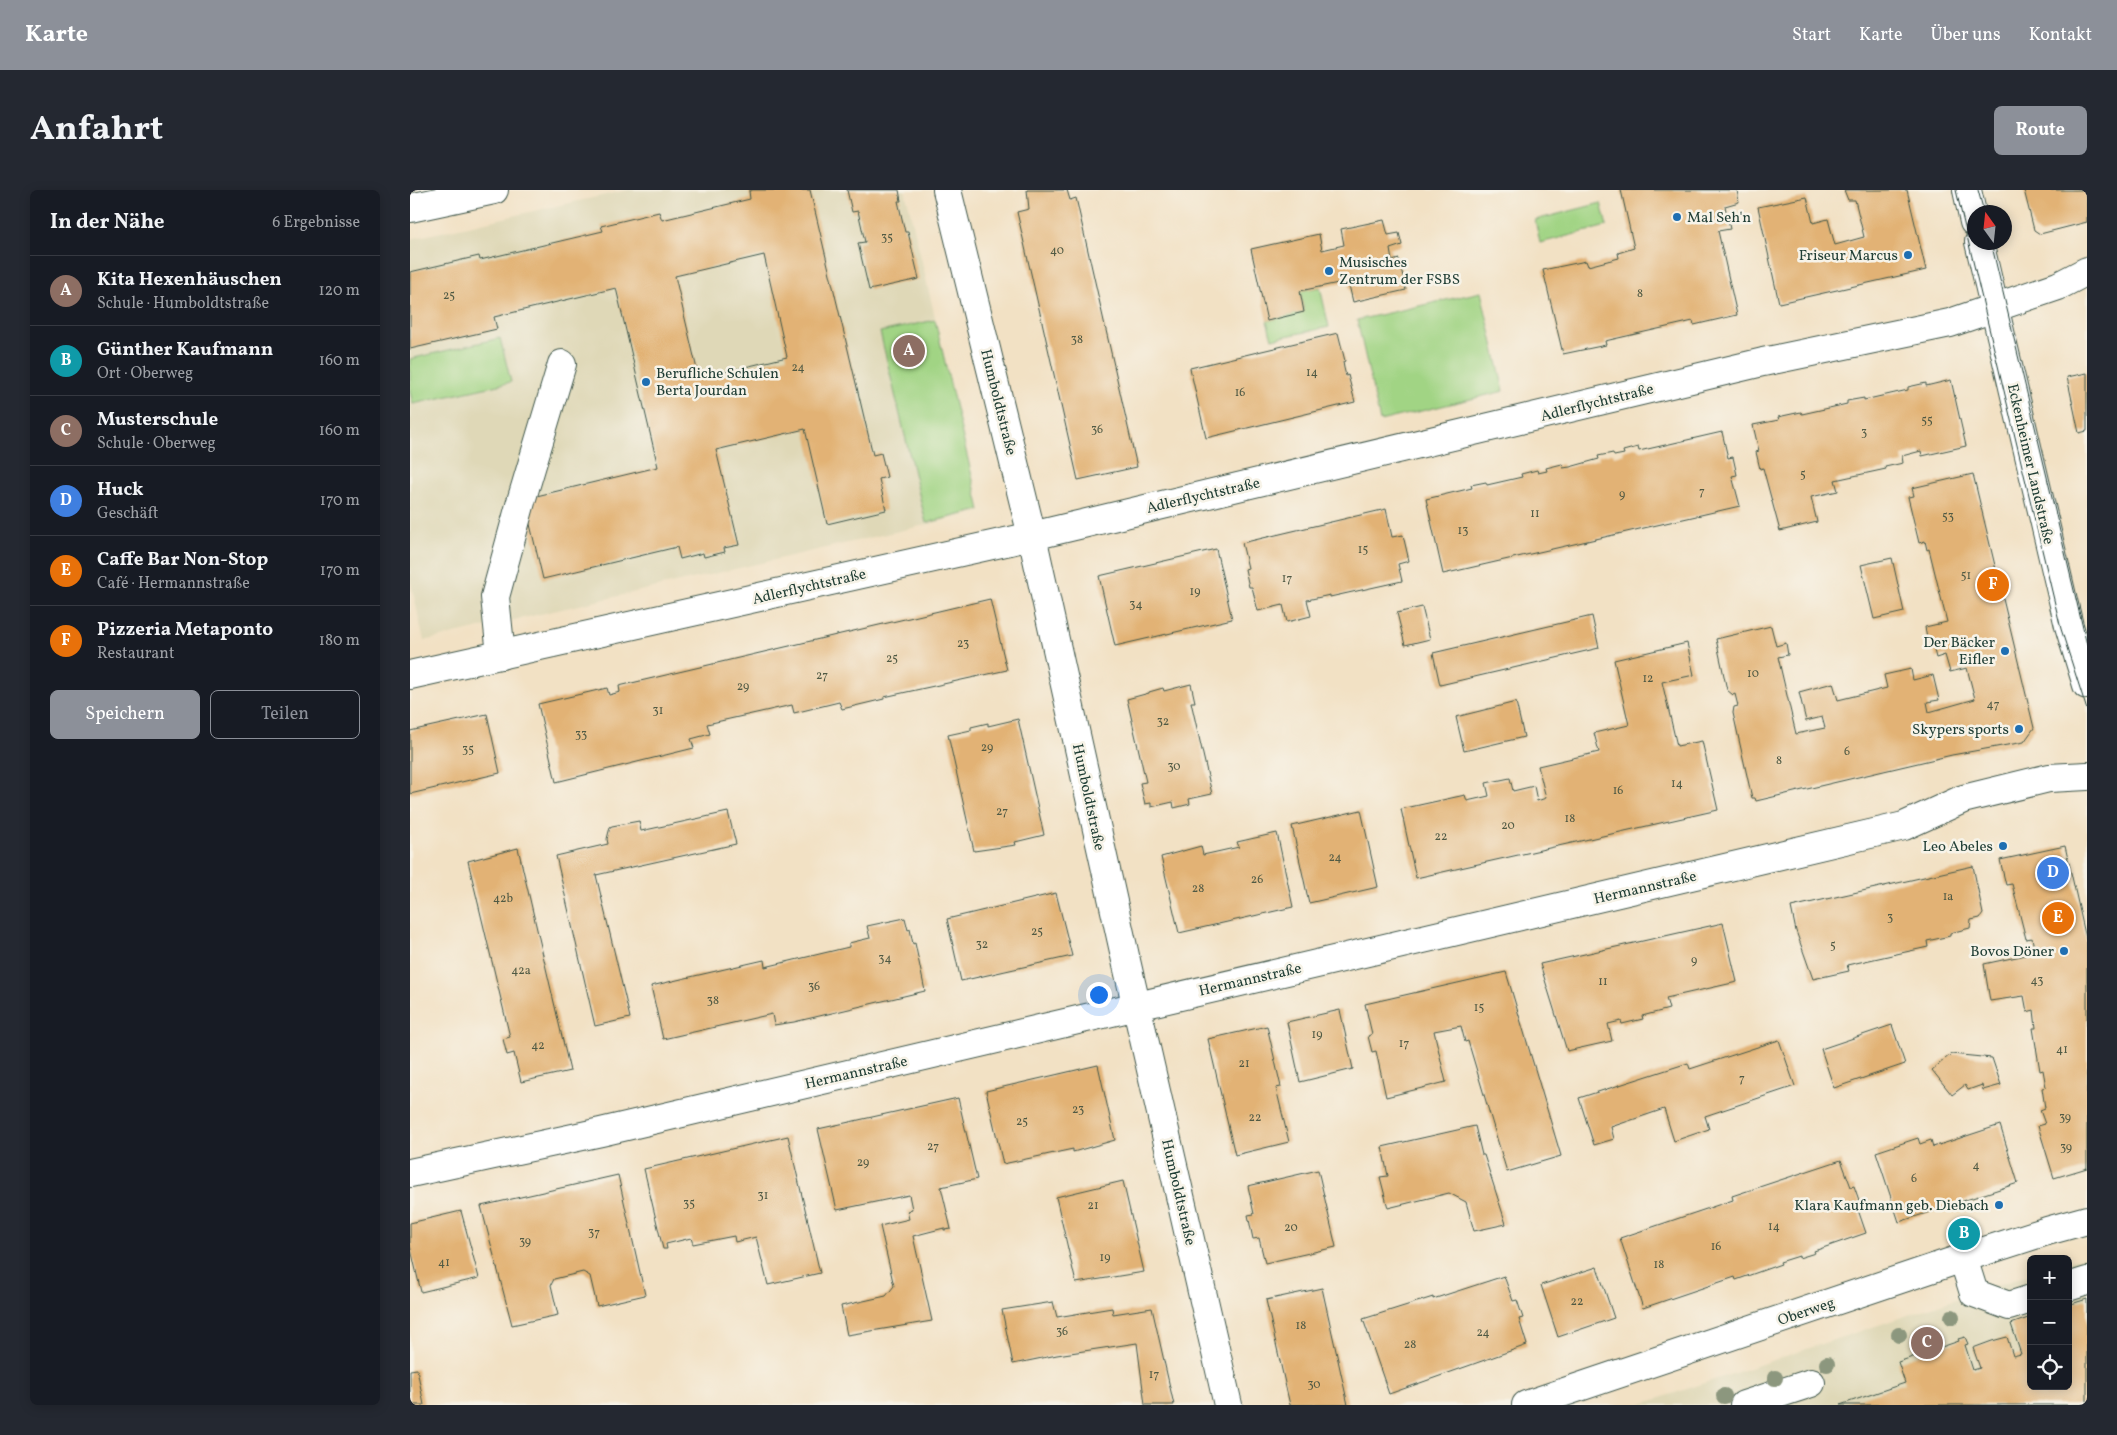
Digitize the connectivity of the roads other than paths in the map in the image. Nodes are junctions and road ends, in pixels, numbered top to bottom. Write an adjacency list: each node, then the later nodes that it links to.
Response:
1 (494, 190): 5 (street)
2 (947, 190): 10 (street, Humboldtstraße)
3 (1967, 190): 4 (street)
4 (1970, 205)
5 (410, 208)
6 (1981, 250): 8 (street, Eckenheimer Landstraße)
7 (2087, 271): 8 (street, Adlerflychtstraße)
8 (1994, 307): 10 (street, Adlerflychtstraße); 13 (street, Eckenheimer Landstraße)
9 (562, 364): 11 (street)
10 (1032, 536): 11 (street, Adlerflychtstraße); 15 (street, Humboldtstraße)
11 (501, 655): 12 (street, Adlerflychtstraße)
12 (410, 675)
13 (2087, 685)
14 (2087, 776): 15 (street, Hermannstraße)
15 (1136, 1005): 16 (street, Hermannstraße); 24 (street, Humboldtstraße)
16 (410, 1174)
17 (2087, 1220): 18 (street, Oberweg)
18 (1963, 1258): 21 (street); 23 (street, Oberweg)
19 (2087, 1281): 20 (street)
20 (2072, 1286)
21 (2028, 1300)
22 (1811, 1383): 26 (street)
23 (1581, 1396): 25 (street, Oberweg)
24 (1228, 1405)
25 (1526, 1405)
26 (1744, 1405)

